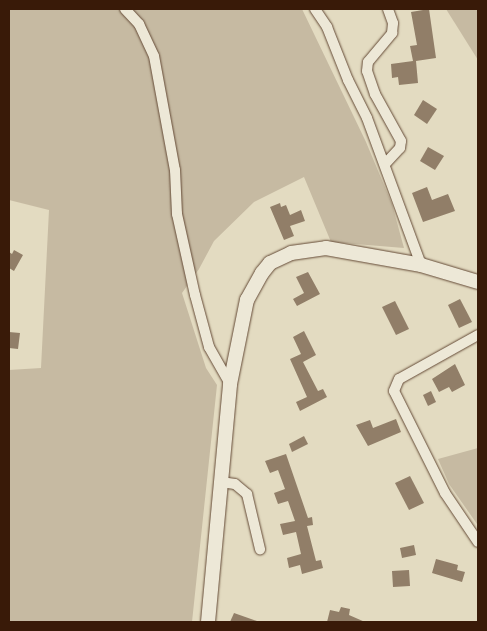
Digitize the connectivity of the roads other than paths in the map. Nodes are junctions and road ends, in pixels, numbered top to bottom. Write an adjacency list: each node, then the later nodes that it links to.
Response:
1 (125, 9): 8 (street)
2 (315, 9): 4 (street)
3 (388, 9): 4 (street)
4 (385, 164): 5 (street)
5 (421, 264): 6 (street); 8 (street)
6 (478, 282)
7 (478, 335): 10 (street)
8 (230, 384): 9 (street)
9 (221, 482): 11 (street); 12 (street)
10 (478, 542)
11 (260, 548)
12 (208, 622)

